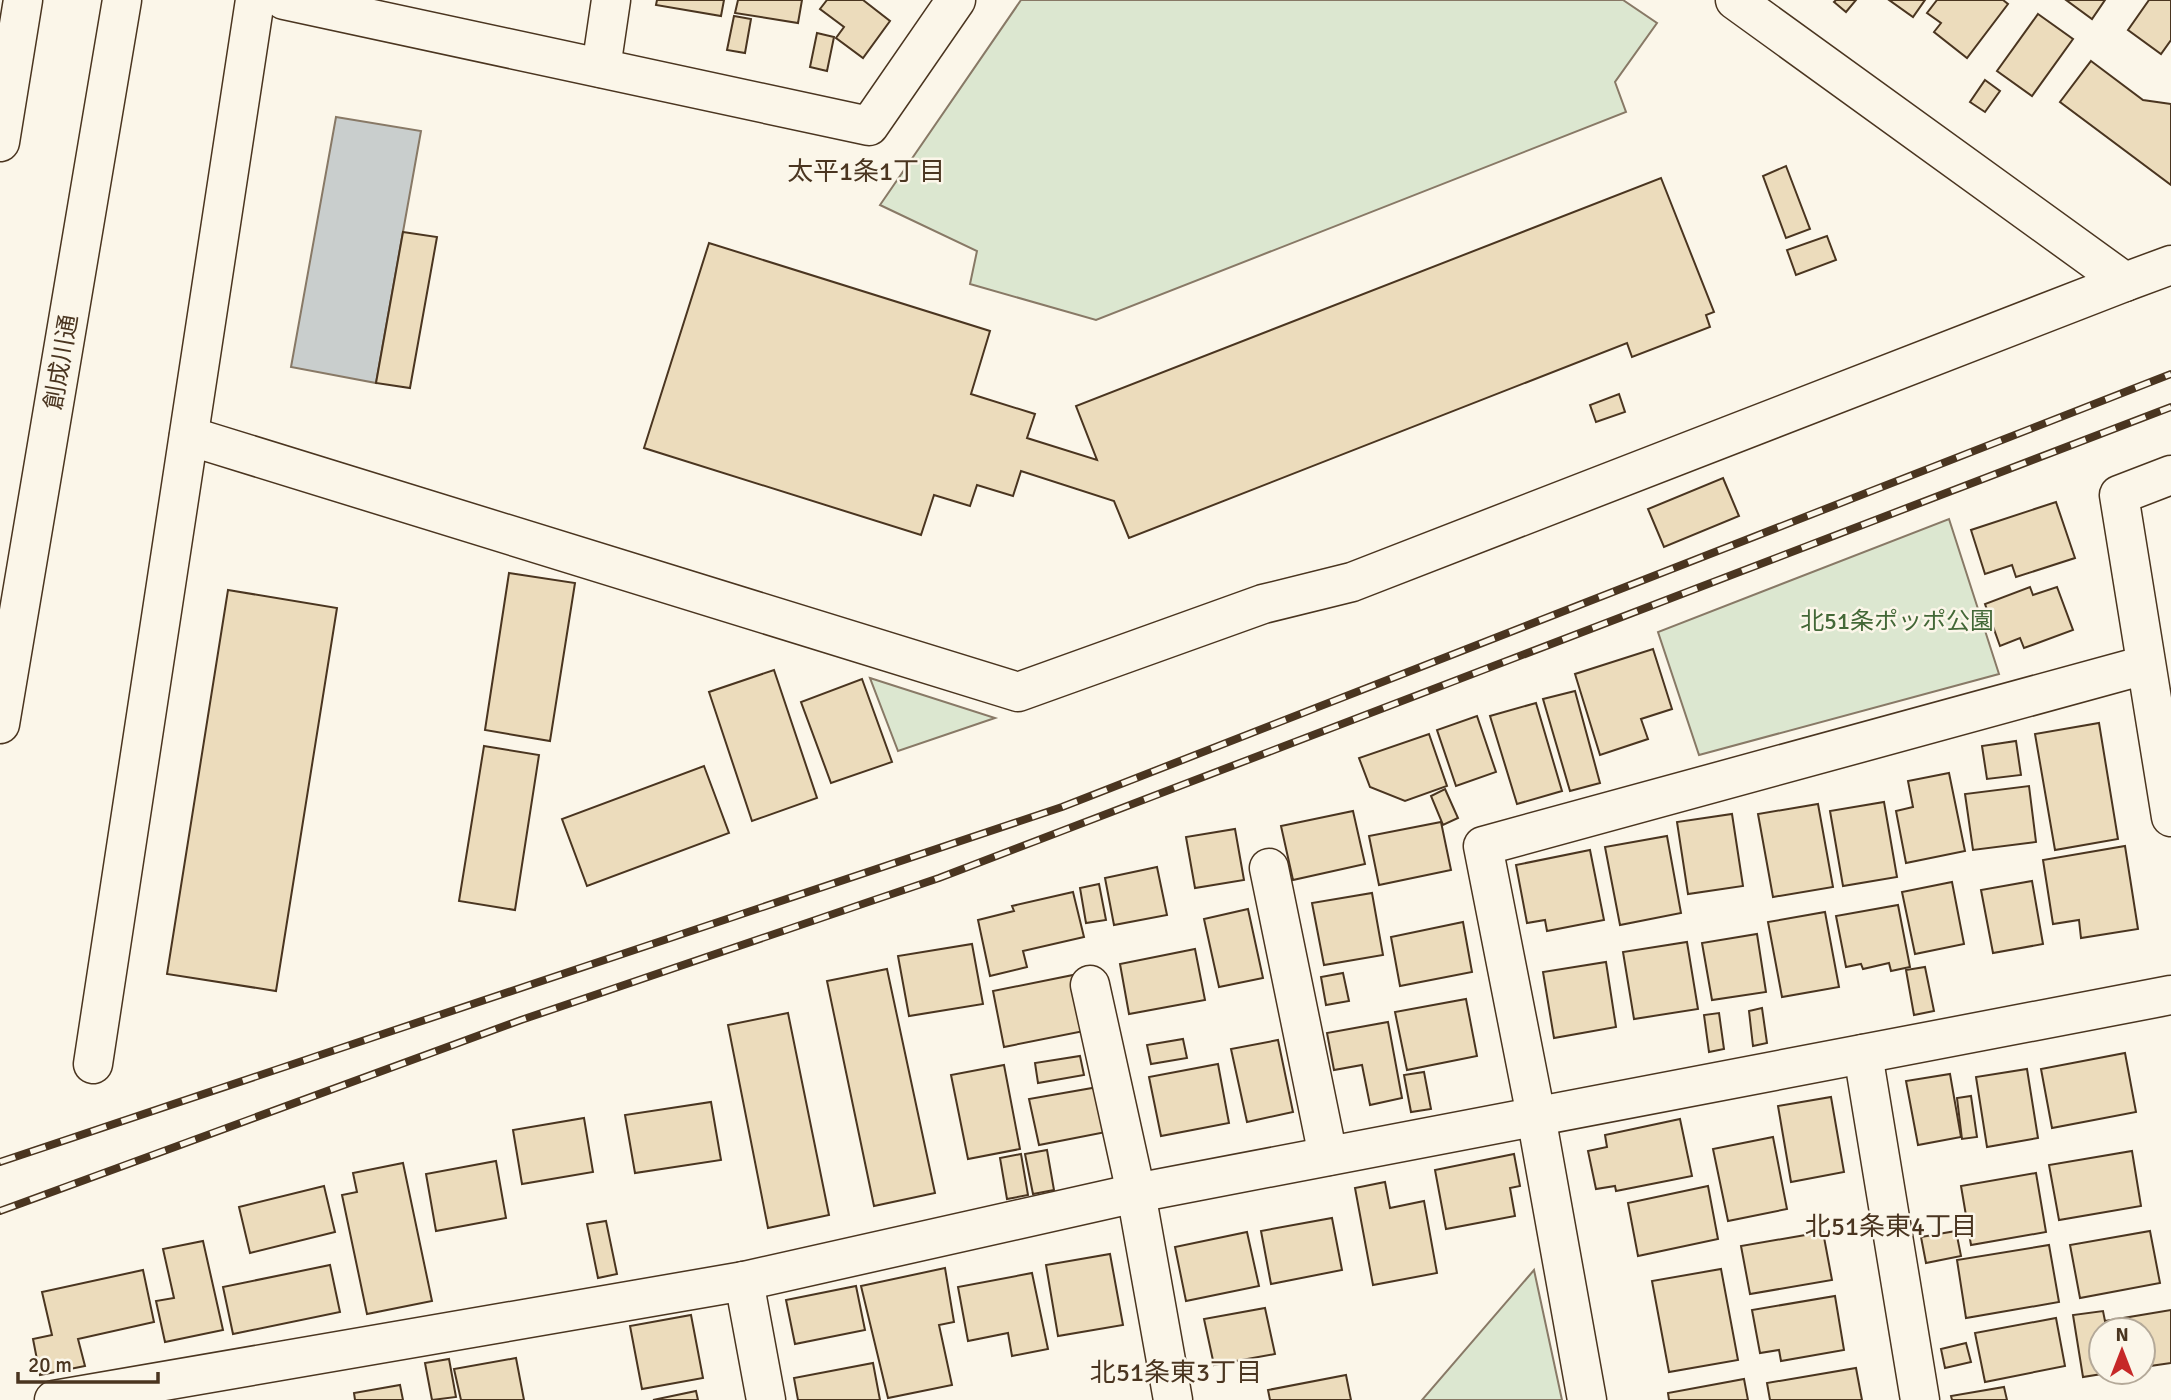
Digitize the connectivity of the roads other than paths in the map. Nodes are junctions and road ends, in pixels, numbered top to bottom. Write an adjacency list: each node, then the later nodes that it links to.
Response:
1 (23, 0): 9 (main road)
2 (122, 0): 15 (main road, 創成川通)
3 (255, 0): 12 (main road)
4 (284, 0): 8 (main road)
5 (611, 0): 8 (main road)
6 (956, 0): 8 (main road)
7 (1735, 0): 11 (main road)
8 (601, 68)
9 (0, 142)
10 (2171, 265): 11 (main road)
11 (2125, 282): 12 (main road)
12 (189, 436): 21 (main road)
13 (2171, 475): 14 (main road)
14 (2145, 665): 16 (main road); 22 (main road)
15 (0, 724)
16 (2170, 809)
17 (1269, 868): 23 (main road)
18 (1090, 985): 24 (main road)
19 (2171, 995): 20 (main road)
20 (1863, 1054): 22 (main road); 30 (main road)
21 (93, 1064)
22 (1536, 1116): 23 (main road); 29 (main road)
23 (1328, 1156): 24 (main road)
24 (1136, 1193): 25 (main road); 28 (main road)
25 (744, 1281): 26 (main road); 27 (main road)
26 (54, 1400)
27 (766, 1400)
28 (1173, 1400)
29 (1587, 1400)
30 (1920, 1400)

